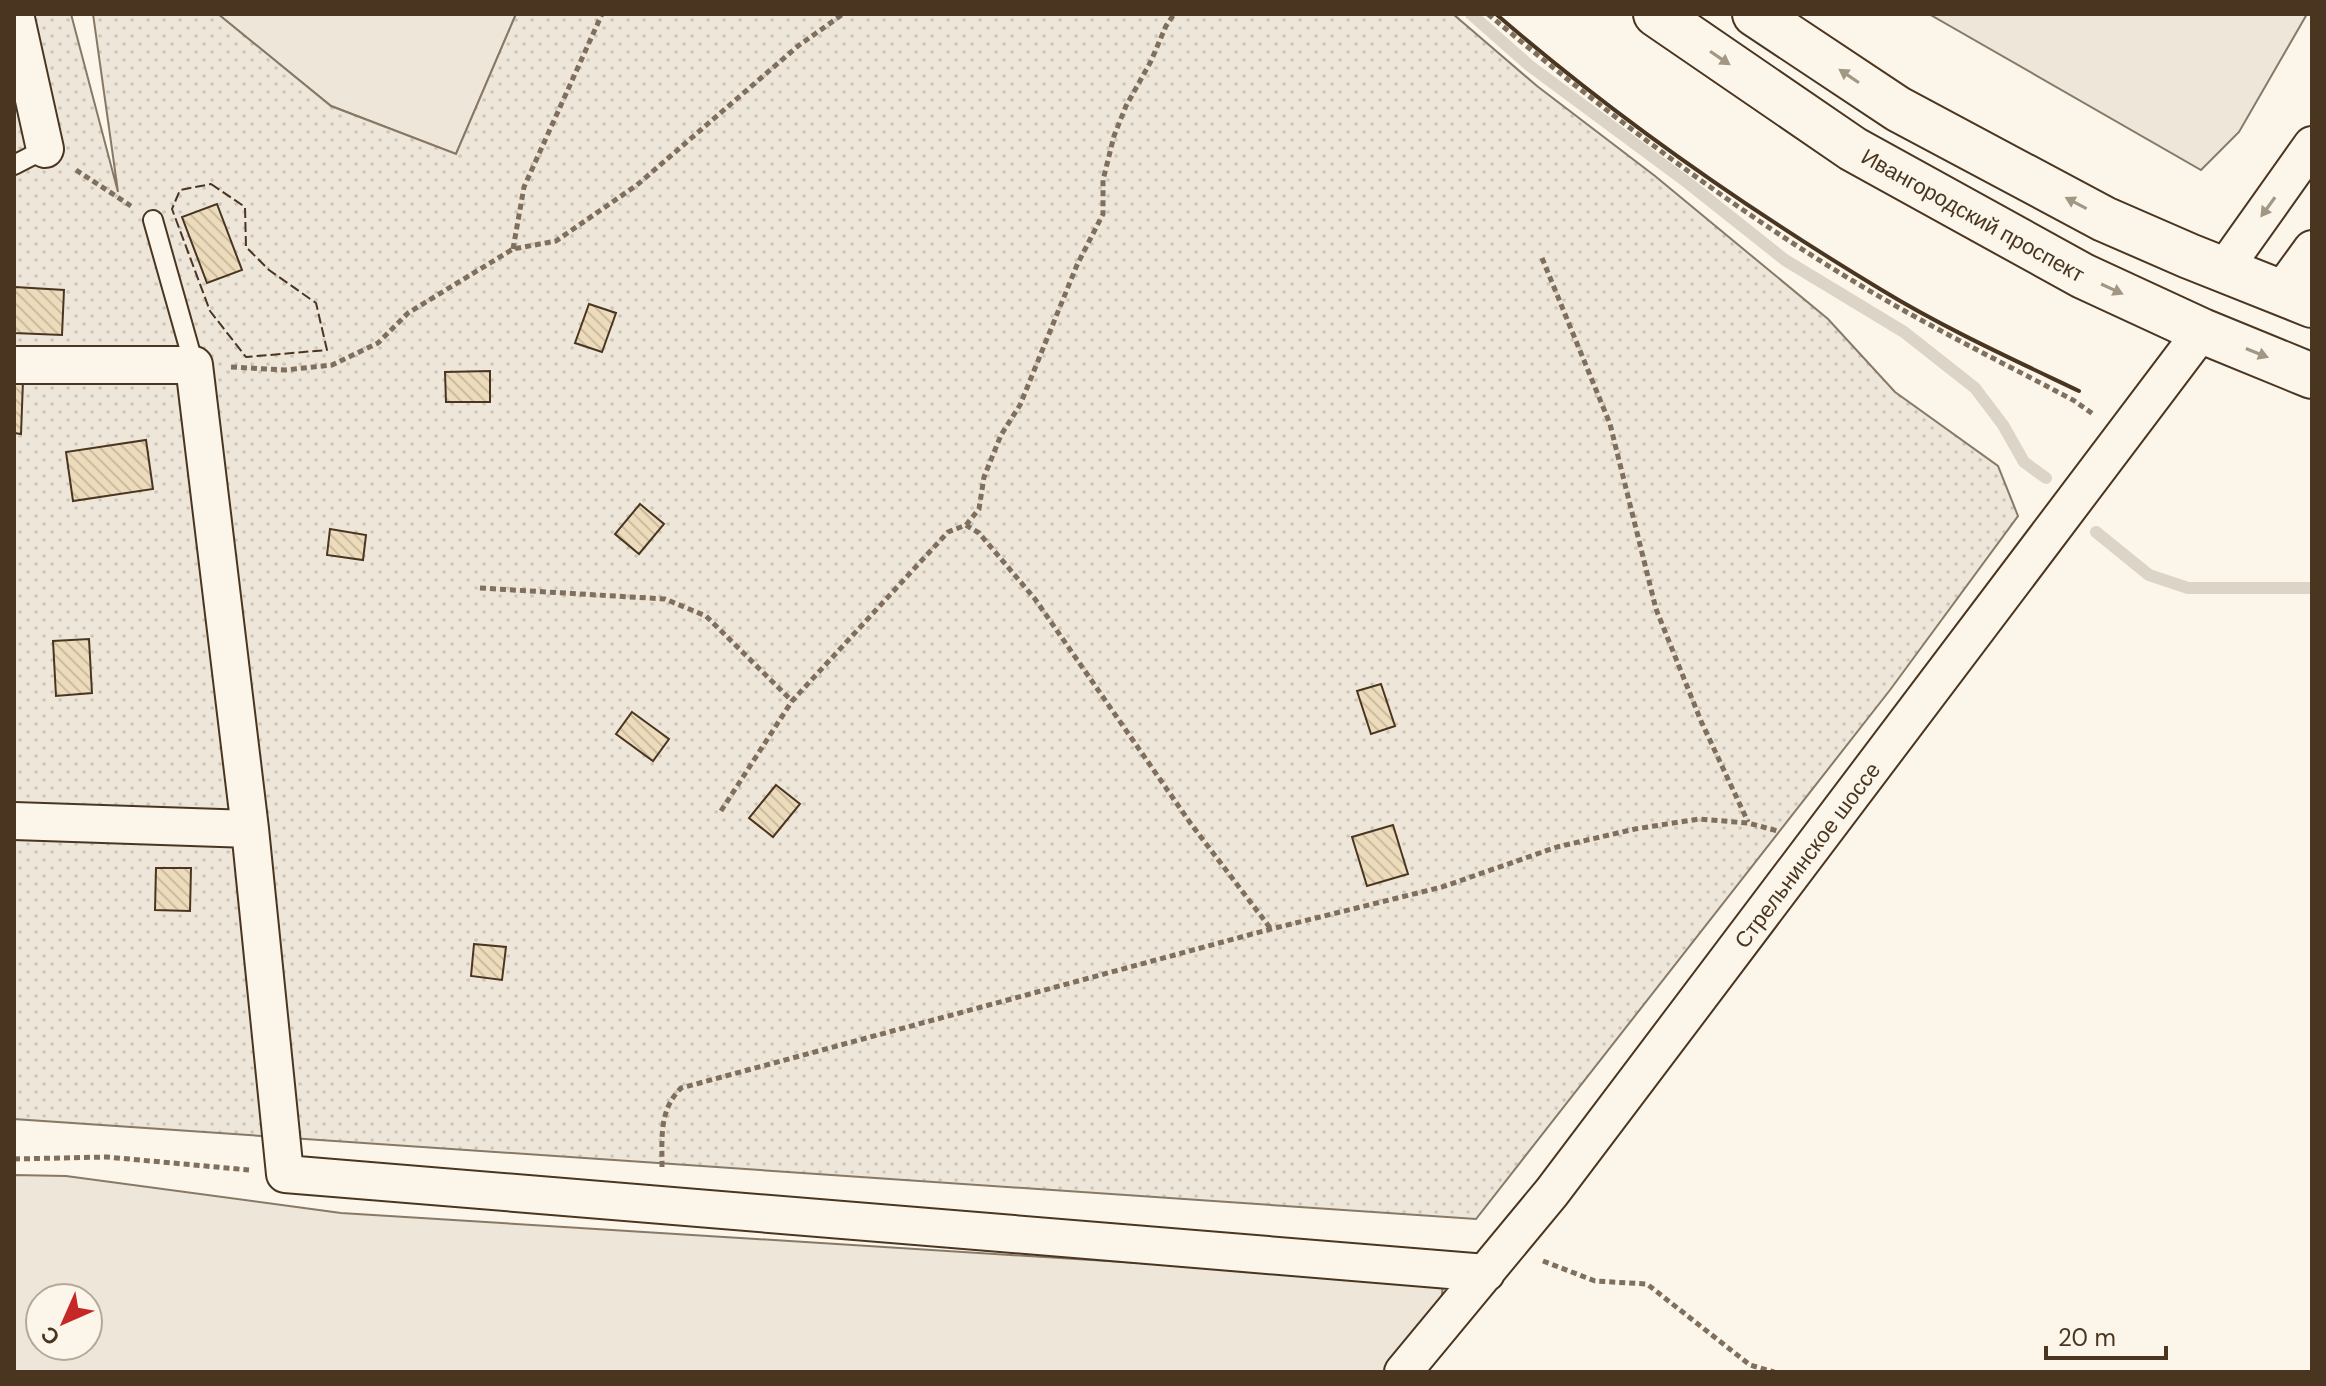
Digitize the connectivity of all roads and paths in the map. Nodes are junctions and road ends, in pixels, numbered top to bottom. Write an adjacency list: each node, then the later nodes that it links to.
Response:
1 (15, 14): 9 (street)
2 (602, 14): 11 (path)
3 (843, 14): 11 (path)
4 (1174, 14): 21 (path)
5 (1488, 14): 20 (path)
6 (1656, 14): 16 (highway, Ивангородский проспект, one-way to 16)
7 (1755, 14): 14 (highway, one-way to 7)
8 (2312, 145): 14 (street, Стрельнинское шоссе, one-way to 14)
9 (29, 157): 10 (path)
10 (153, 220): 18 (lane)
11 (513, 249): 18 (path)
12 (2312, 249): 15 (street, Стрельнинское шоссе)
13 (1542, 258): 26 (path)
14 (2224, 269): 15 (highway); 16 (highway, Стрельнинское шоссе)
15 (2296, 299): 16 (highway, Стрельнинское шоссе)
16 (2202, 331): 19 (highway, Ивангородский проспект, one-way to 19); 20 (street, Стрельнинское шоссе)
17 (14, 365): 18 (street)
18 (194, 365): 27 (street)
19 (2312, 376)
20 (2123, 434): 28 (street, Стрельнинское шоссе)
21 (966, 525): 23 (path); 29 (path)
22 (480, 588): 23 (path)
23 (792, 701): 24 (path)
24 (721, 811)
25 (14, 821): 27 (street)
26 (1748, 823): 28 (path); 29 (path)
27 (250, 829): 31 (street)
28 (1818, 841): 33 (street, Стрельнинское шоссе)
29 (1271, 929): 32 (path)
30 (14, 1159): 31 (path)
31 (285, 1174): 32 (street)
32 (650, 1204): 33 (street)
33 (1496, 1260): 34 (street, Стрельнинское шоссе); 35 (path)
34 (1403, 1372)
35 (1774, 1372)

